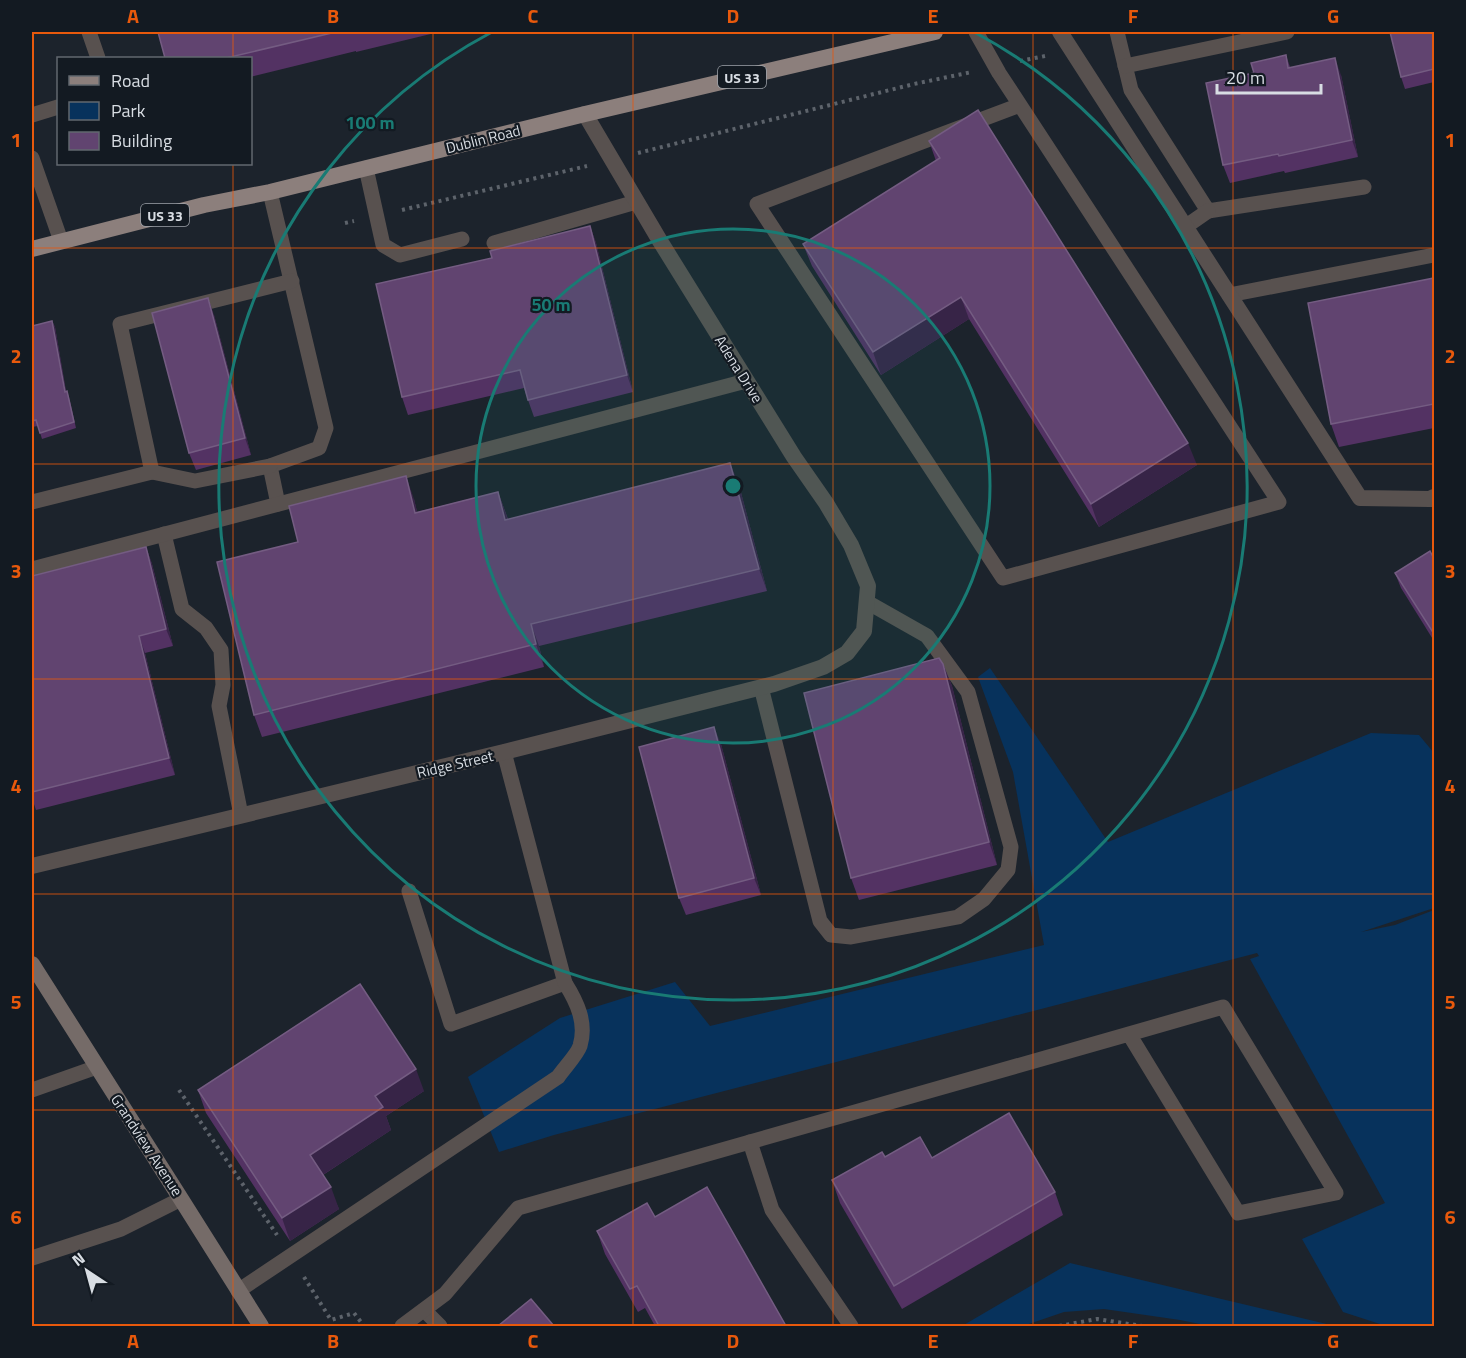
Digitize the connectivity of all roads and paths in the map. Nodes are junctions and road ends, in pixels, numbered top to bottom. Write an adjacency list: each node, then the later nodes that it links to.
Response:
1 (89, 32): 9 (lane)
2 (935, 32): 7 (main road, Dublin Road / US 33)
3 (976, 32): 10 (lane)
4 (1060, 32): 8 (street)
5 (1117, 32): 11 (lane)
6 (1287, 32): 11 (lane)
7 (902, 36): 14 (main road, Dublin Road / US 33)
8 (1072, 50): 10 (path); 25 (street)
9 (98, 57)
10 (995, 66): 12 (lane); 17 (path)
11 (1125, 66): 22 (lane)
12 (1020, 105): 12 (lane)
13 (57, 107): 15 (lane)
14 (585, 114): 17 (street, Adena Drive); 18 (main road, Dublin Road / US 33)
15 (32, 115)
16 (32, 158): 27 (lane)
17 (612, 160): 21 (street, Adena Drive); 23 (path)
18 (366, 168): 20 (main road, Dublin Road / US 33); 23 (lane)
19 (1365, 187): 22 (lane)
20 (270, 192): 27 (main road, Dublin Road / US 33); 31 (lane)
21 (636, 202): 28 (lane); 33 (street, Adena Drive)
22 (1208, 212): 25 (lane)
23 (376, 216): 24 (path); 26 (lane)
24 (345, 223)
25 (1185, 227): 32 (street)
26 (462, 239)
27 (61, 241): 29 (main road, Dublin Road / US 33)
28 (494, 243)
29 (32, 249)
30 (1434, 255): 32 (lane)
31 (292, 281): 34 (lane); 35 (lane)
32 (1229, 295): 36 (street)
33 (746, 381): 38 (lane); 41 (street, Adena Drive)
34 (270, 466): 35 (lane); 38 (lane)
35 (152, 472): 37 (lane)
36 (1434, 497)
37 (32, 502)
38 (278, 504): 39 (lane)
39 (164, 534): 40 (lane); 45 (lane)
40 (32, 569)
41 (867, 602): 42 (street, Adena Drive); 43 (lane)
42 (864, 631): 43 (street, Ridge Street)
43 (761, 687): 44 (street, Ridge Street)
44 (504, 752): 45 (street, Ridge Street); 49 (lane)
45 (241, 815): 46 (street, Ridge Street)
46 (32, 866)
47 (409, 891): 49 (lane)
48 (32, 964): 51 (main road, Grandview Avenue)
49 (565, 983): 56 (lane)
50 (1129, 1034): 50 (lane); 54 (lane)
51 (97, 1066): 52 (lane); 55 (main road, Grandview Avenue)
52 (32, 1090)
53 (179, 1090): 56 (path)
54 (750, 1142): 59 (lane); 64 (lane)
55 (181, 1198): 57 (lane); 58 (main road, Grandview Avenue)
56 (291, 1256): 58 (lane); 61 (path)
57 (32, 1258)
58 (238, 1291): 60 (main road, Grandview Avenue)
59 (424, 1310): 62 (lane); 63 (lane)
60 (261, 1326)
61 (364, 1326)
62 (402, 1326)
63 (440, 1326)
64 (851, 1326)
65 (1059, 1326): 66 (path)
66 (1142, 1326)

